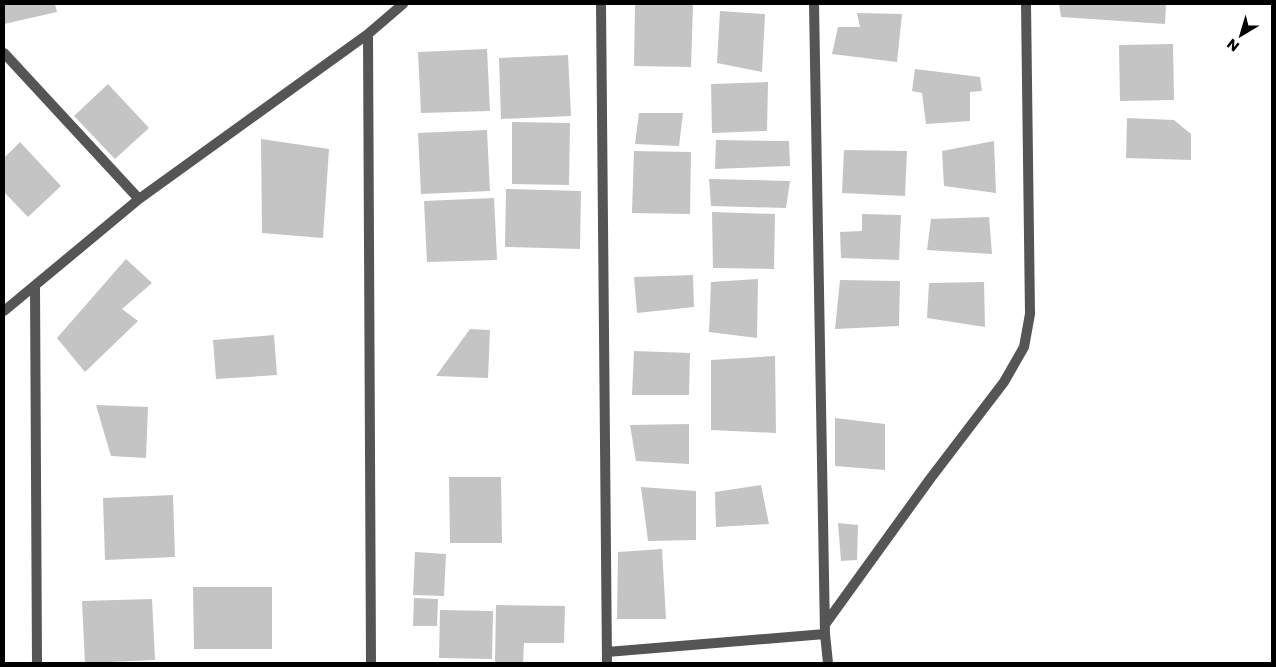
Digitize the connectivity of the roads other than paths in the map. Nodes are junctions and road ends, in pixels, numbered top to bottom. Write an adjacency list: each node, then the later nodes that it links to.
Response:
1 (403, 4): 5 (street)
2 (601, 4): 12 (street)
3 (814, 4): 10 (street)
4 (1026, 4): 10 (street)
5 (368, 34): 7 (street); 14 (street)
6 (4, 53): 7 (street)
7 (139, 199): 8 (street)
8 (35, 286): 9 (street); 13 (street)
9 (4, 311)
10 (826, 623): 11 (street)
11 (825, 634): 12 (street); 16 (street)
12 (607, 652): 15 (street)
13 (38, 663)
14 (371, 663)
15 (607, 663)
16 (828, 663)

